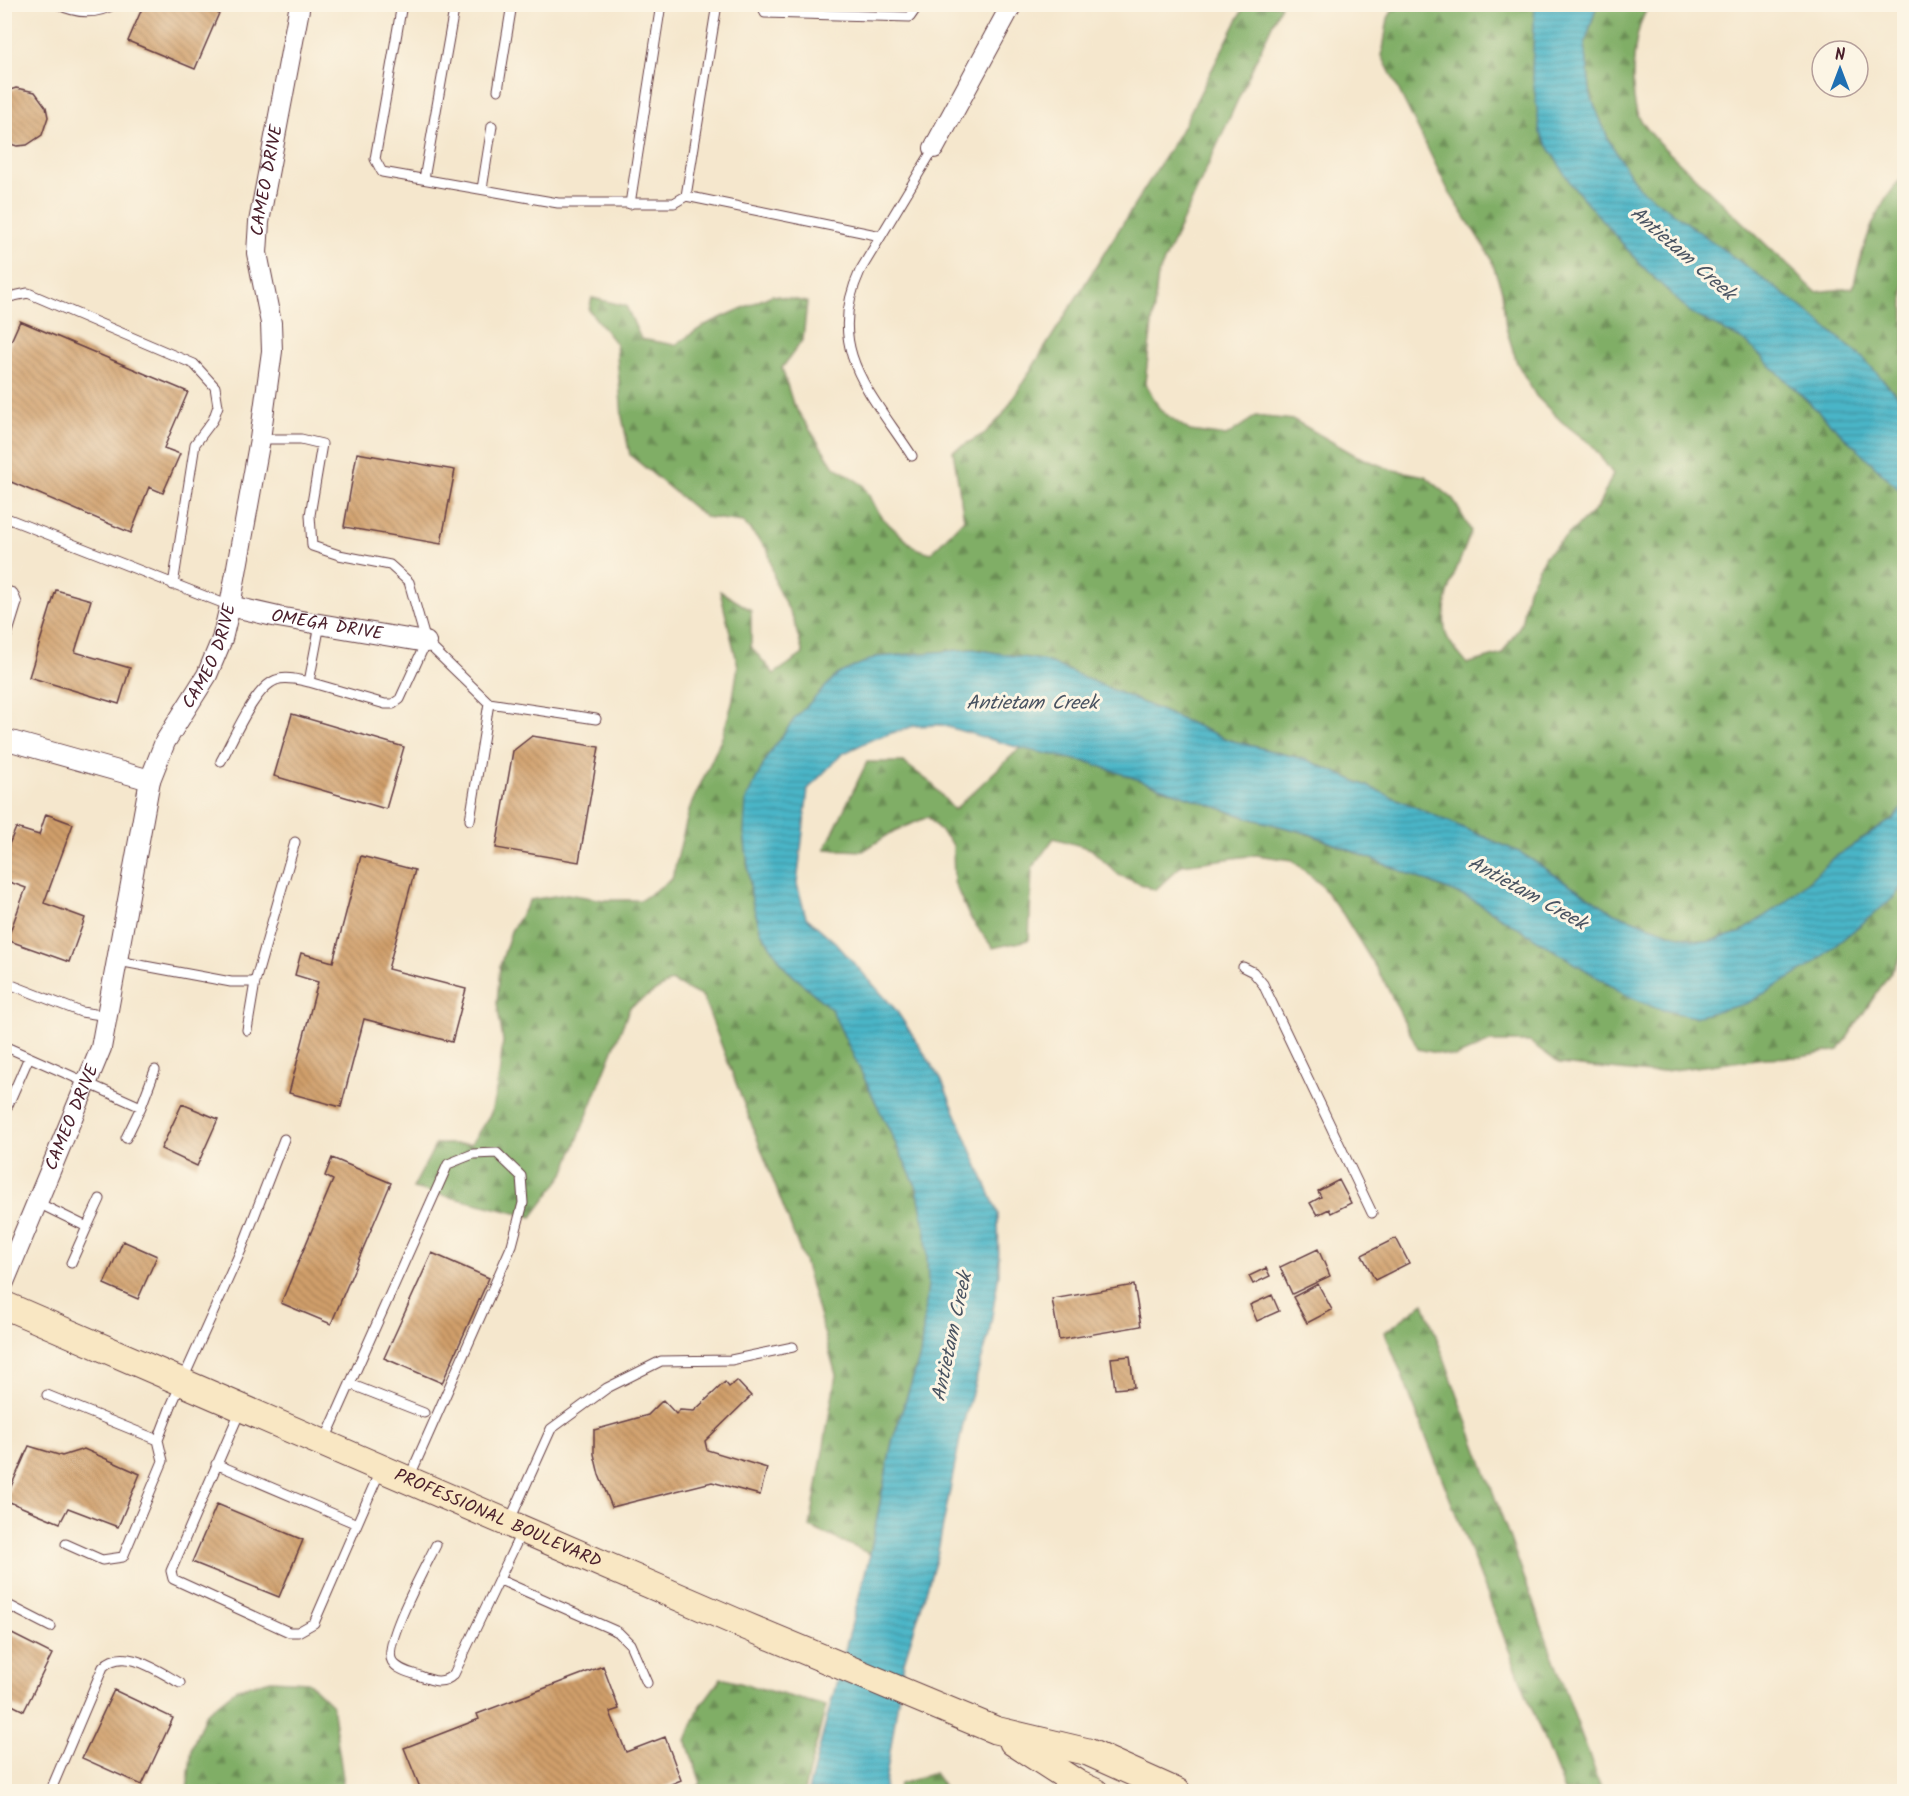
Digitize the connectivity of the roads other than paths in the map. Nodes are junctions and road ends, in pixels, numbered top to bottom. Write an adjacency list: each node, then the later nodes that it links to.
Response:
1 (57, 4): 2 (lane)
2 (115, 4)
3 (300, 4): 21 (street, CAMEO DRIVE)
4 (402, 4): 15 (lane)
5 (455, 4): 15 (lane)
6 (512, 4): 12 (lane)
7 (661, 4): 18 (lane)
8 (717, 4): 17 (lane)
9 (762, 4): 10 (lane)
10 (919, 4)
11 (1012, 4): 14 (street)
12 (498, 90)
13 (492, 126): 16 (lane)
14 (934, 148): 19 (lane)
15 (424, 179): 16 (lane)
16 (482, 189): 18 (lane)
17 (686, 196): 18 (lane); 19 (lane)
18 (630, 204)
19 (881, 236): 22 (lane)
20 (4, 298): 24 (lane)
21 (260, 439): 26 (street, CAMEO DRIVE); 28 (lane)
22 (912, 456)
23 (4, 517): 24 (lane)
24 (172, 585): 26 (lane)
25 (4, 590): 29 (lane)
26 (230, 606): 27 (street, OMEGA DRIVE); 35 (street, CAMEO DRIVE)
27 (320, 624): 28 (street, OMEGA DRIVE); 30 (lane)
28 (426, 642): 30 (lane); 31 (lane)
29 (4, 645)
30 (309, 682): 34 (lane)
31 (489, 703): 32 (lane); 36 (lane)
32 (596, 719)
33 (4, 739): 35 (street)
34 (221, 761)
35 (150, 780): 38 (street, CAMEO DRIVE)
36 (470, 820)
37 (295, 842): 41 (lane)
38 (118, 961): 41 (lane); 42 (street, CAMEO DRIVE)
39 (1243, 967): 54 (lane)
40 (4, 982): 42 (lane)
41 (255, 982): 43 (lane)
42 (108, 1016): 47 (street, CAMEO DRIVE)
43 (247, 1030)
44 (4, 1046): 45 (lane)
45 (29, 1057): 47 (lane); 49 (lane)
46 (155, 1070): 48 (lane)
47 (88, 1084): 48 (lane); 53 (street, CAMEO DRIVE)
48 (141, 1107): 50 (lane)
49 (4, 1114)
50 (126, 1138)
51 (284, 1138): 60 (lane)
52 (100, 1199): 55 (lane)
53 (38, 1203): 55 (lane); 57 (street, CAMEO DRIVE)
54 (1372, 1212)
55 (87, 1227): 56 (lane)
56 (71, 1263)
57 (4, 1282)
58 (4, 1305): 60 (street, PROFESSIONAL BOULEVARD)
59 (793, 1347): 71 (lane)
60 (184, 1382): 63 (street, PROFESSIONAL BOULEVARD); 65 (lane)
61 (350, 1384): 64 (lane); 66 (lane); 69 (lane)
62 (47, 1395): 65 (lane)
63 (242, 1407): 66 (street, PROFESSIONAL BOULEVARD); 67 (lane)
64 (424, 1413)
65 (158, 1440): 72 (lane)
66 (324, 1443): 68 (street, PROFESSIONAL BOULEVARD)
67 (216, 1464): 70 (lane); 70 (lane)
68 (382, 1467): 69 (street, PROFESSIONAL BOULEVARD); 70 (lane)
69 (408, 1479): 71 (street, PROFESSIONAL BOULEVARD)
70 (357, 1524)
71 (516, 1525): 74 (lane); 79 (street, PROFESSIONAL BOULEVARD)
72 (66, 1544)
73 (436, 1545): 74 (lane)
74 (500, 1580): 78 (lane)
75 (4, 1603): 76 (lane)
76 (51, 1627)
77 (180, 1683): 80 (lane)
78 (647, 1683)
79 (994, 1730): 81 (street, PROFESSIONAL BOULEVARD); 82 (street, PROFESSIONAL BOULEVARD)
80 (50, 1791)
81 (1095, 1791)
82 (1177, 1791)

